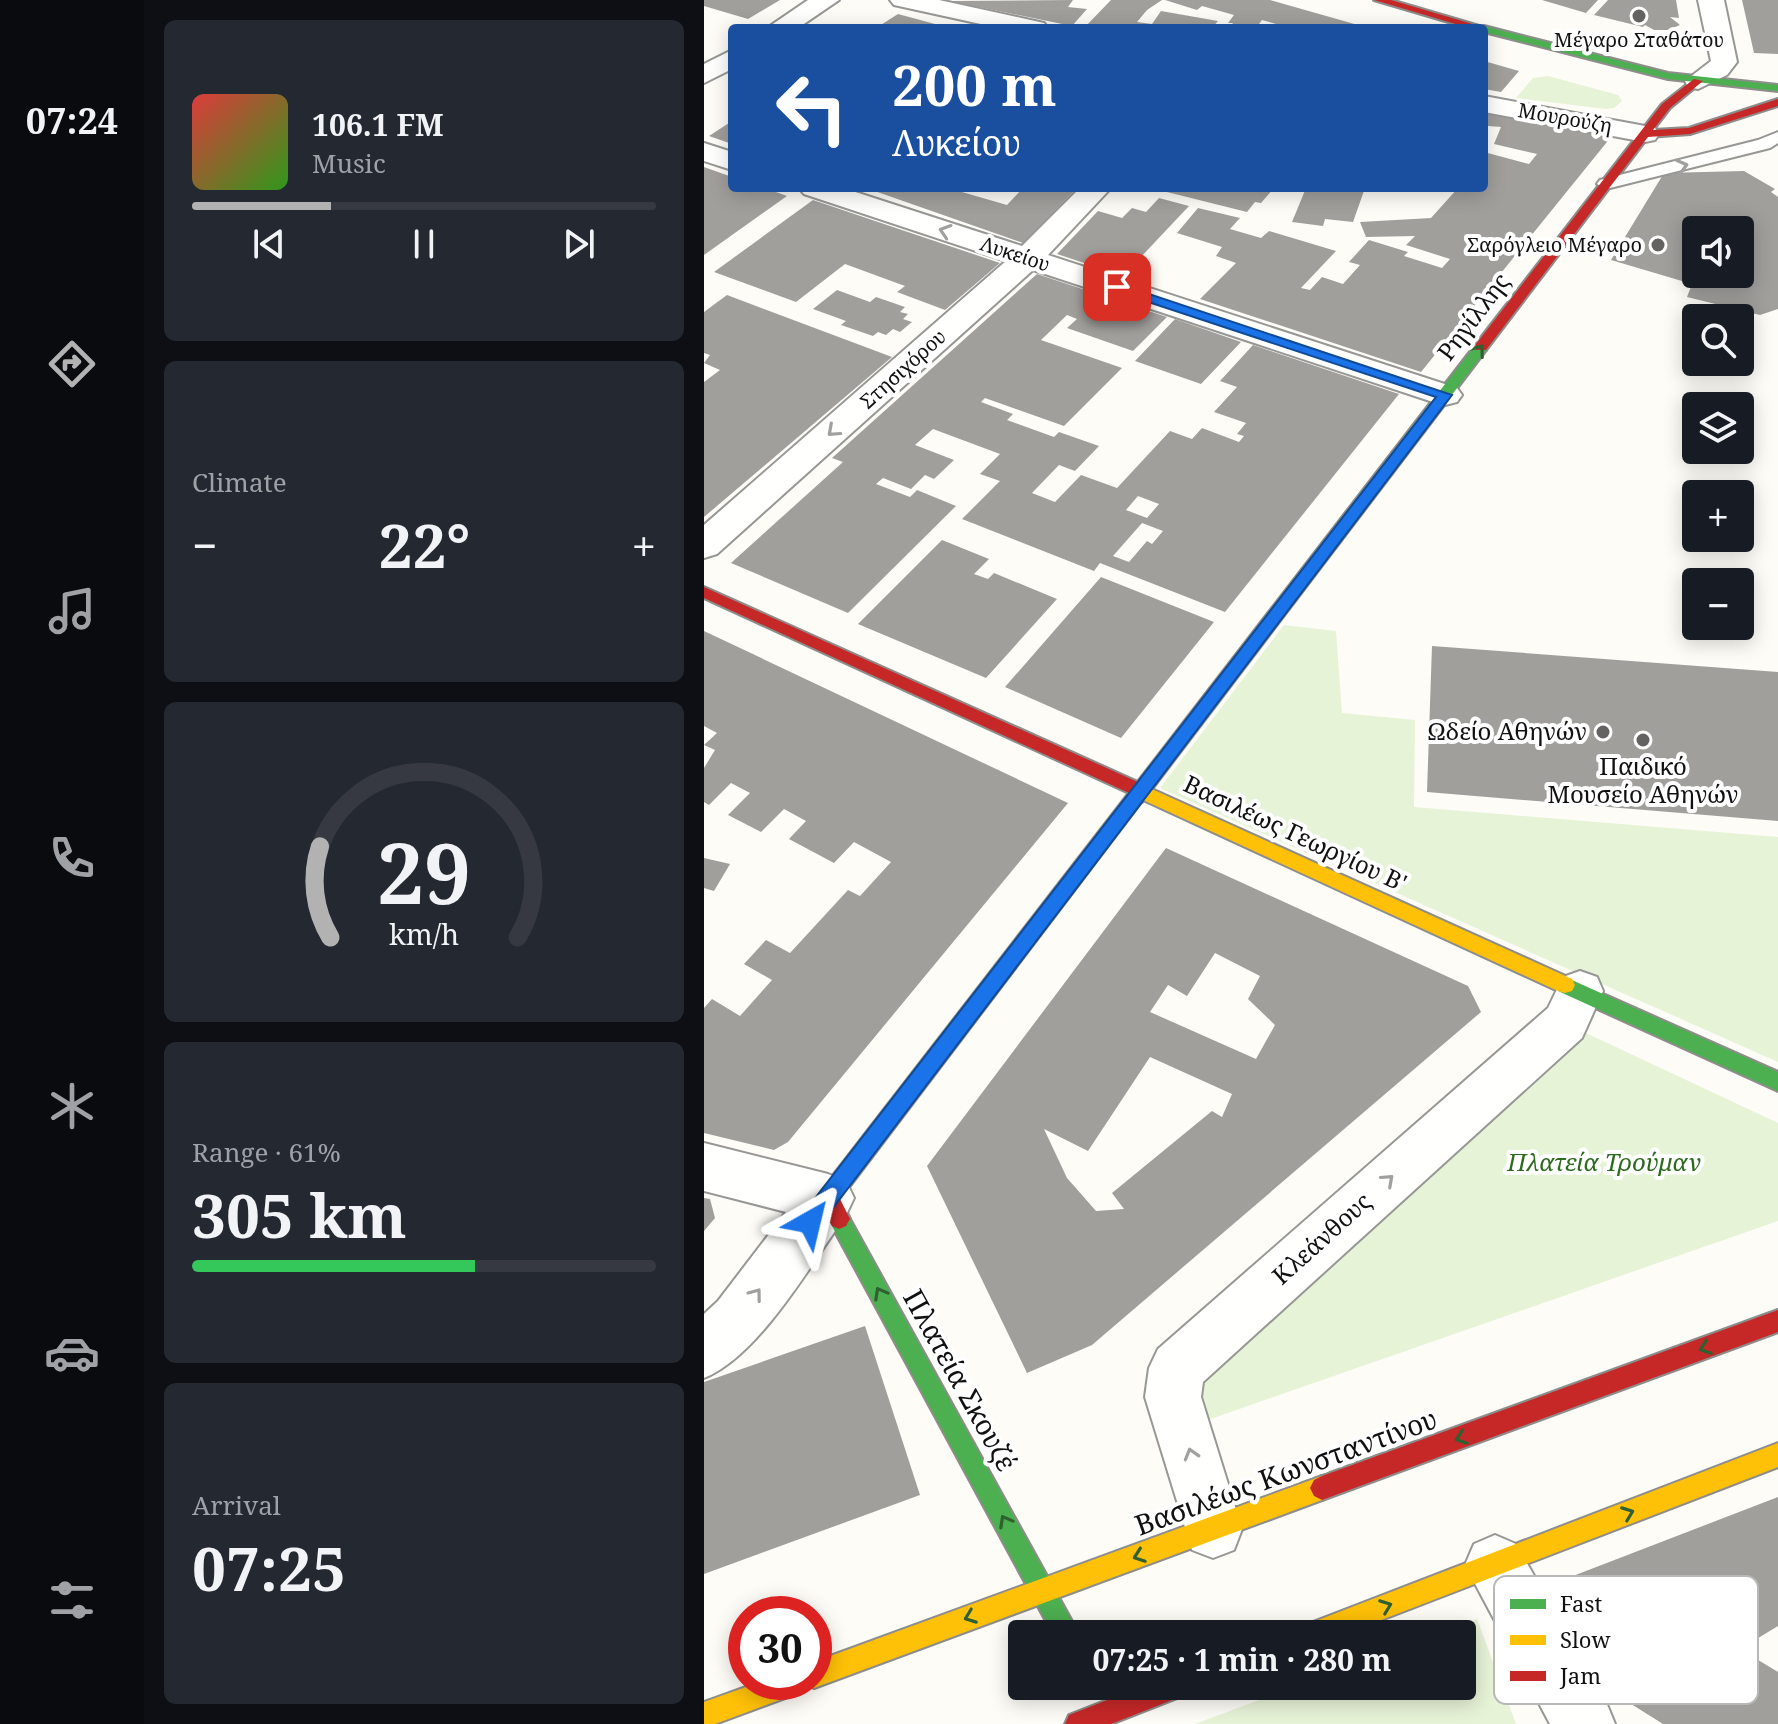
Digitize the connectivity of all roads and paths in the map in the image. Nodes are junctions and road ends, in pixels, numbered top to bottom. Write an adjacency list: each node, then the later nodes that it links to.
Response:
1 (826, 0): 5 (street)
2 (903, 0): 6 (street)
3 (1711, 0): 11 (street)
4 (1383, 1): 7 (street)
5 (787, 24)
6 (1016, 24)
7 (1467, 24)
8 (1488, 30): 11 (street)
9 (728, 60): 10 (street)
10 (704, 75)
11 (1698, 81): 12 (street); 15 (street, Ρηγίλλης)
12 (1778, 88)
13 (1778, 102): 15 (street)
14 (1488, 105): 15 (street, Μουρούζη)
15 (1645, 134): 19 (street, Ρηγίλλης)
16 (1773, 145): 19 (lane, one-way to 16)
17 (704, 152): 18 (street)
18 (728, 160)
19 (1606, 184): 23 (street, Ρηγίλλης, one-way to 19)
20 (826, 192): 22 (street, Λυκείου, one-way to 20)
21 (1092, 192): 22 (street, Στησιχόρου)
22 (1028, 258): 23 (street, Λυκείου); 24 (street, Στησιχόρου, one-way to 24)
23 (1445, 395): 26 (street, Ρηγίλλης)
24 (704, 545)
25 (704, 592): 26 (street, Βασιλέως Γεωργίου Β')
26 (1143, 790): 27 (street, Βασιλέως Γεωργίου Β'); 30 (street, Ρηγίλλης)
27 (1580, 991): 28 (street, Βασιλέως Γεωργίου Β'); 34 (street, Κλεάνθους, one-way to 27)
28 (1778, 1082)
29 (704, 1167): 30 (street)
30 (828, 1198): 32 (street, one-way to 30); 37 (street, Πλατεία Σκουζέ, one-way to 30)
31 (1778, 1321): 34 (street, Βασιλέως Κωνσταντίνου, one-way to 34)
32 (704, 1351)
33 (1778, 1455): 35 (street, one-way to 33)
34 (1213, 1529): 37 (street, Βασιλέως Κωνσταντίνου, one-way to 37)
35 (1495, 1565): 36 (street); 39 (street, one-way to 35)
36 (1501, 1576)
37 (1043, 1589): 38 (street, Πλατεία Σκουζέ); 40 (street, Βασιλέως Κωνσταντίνου, one-way to 40)
38 (1060, 1620)
39 (1350, 1620)
40 (832, 1668)
41 (745, 1700): 45 (street)
42 (1139, 1700): 44 (street)
43 (1573, 1704): 46 (street)
44 (1102, 1714)
45 (704, 1715)
46 (1584, 1724)

